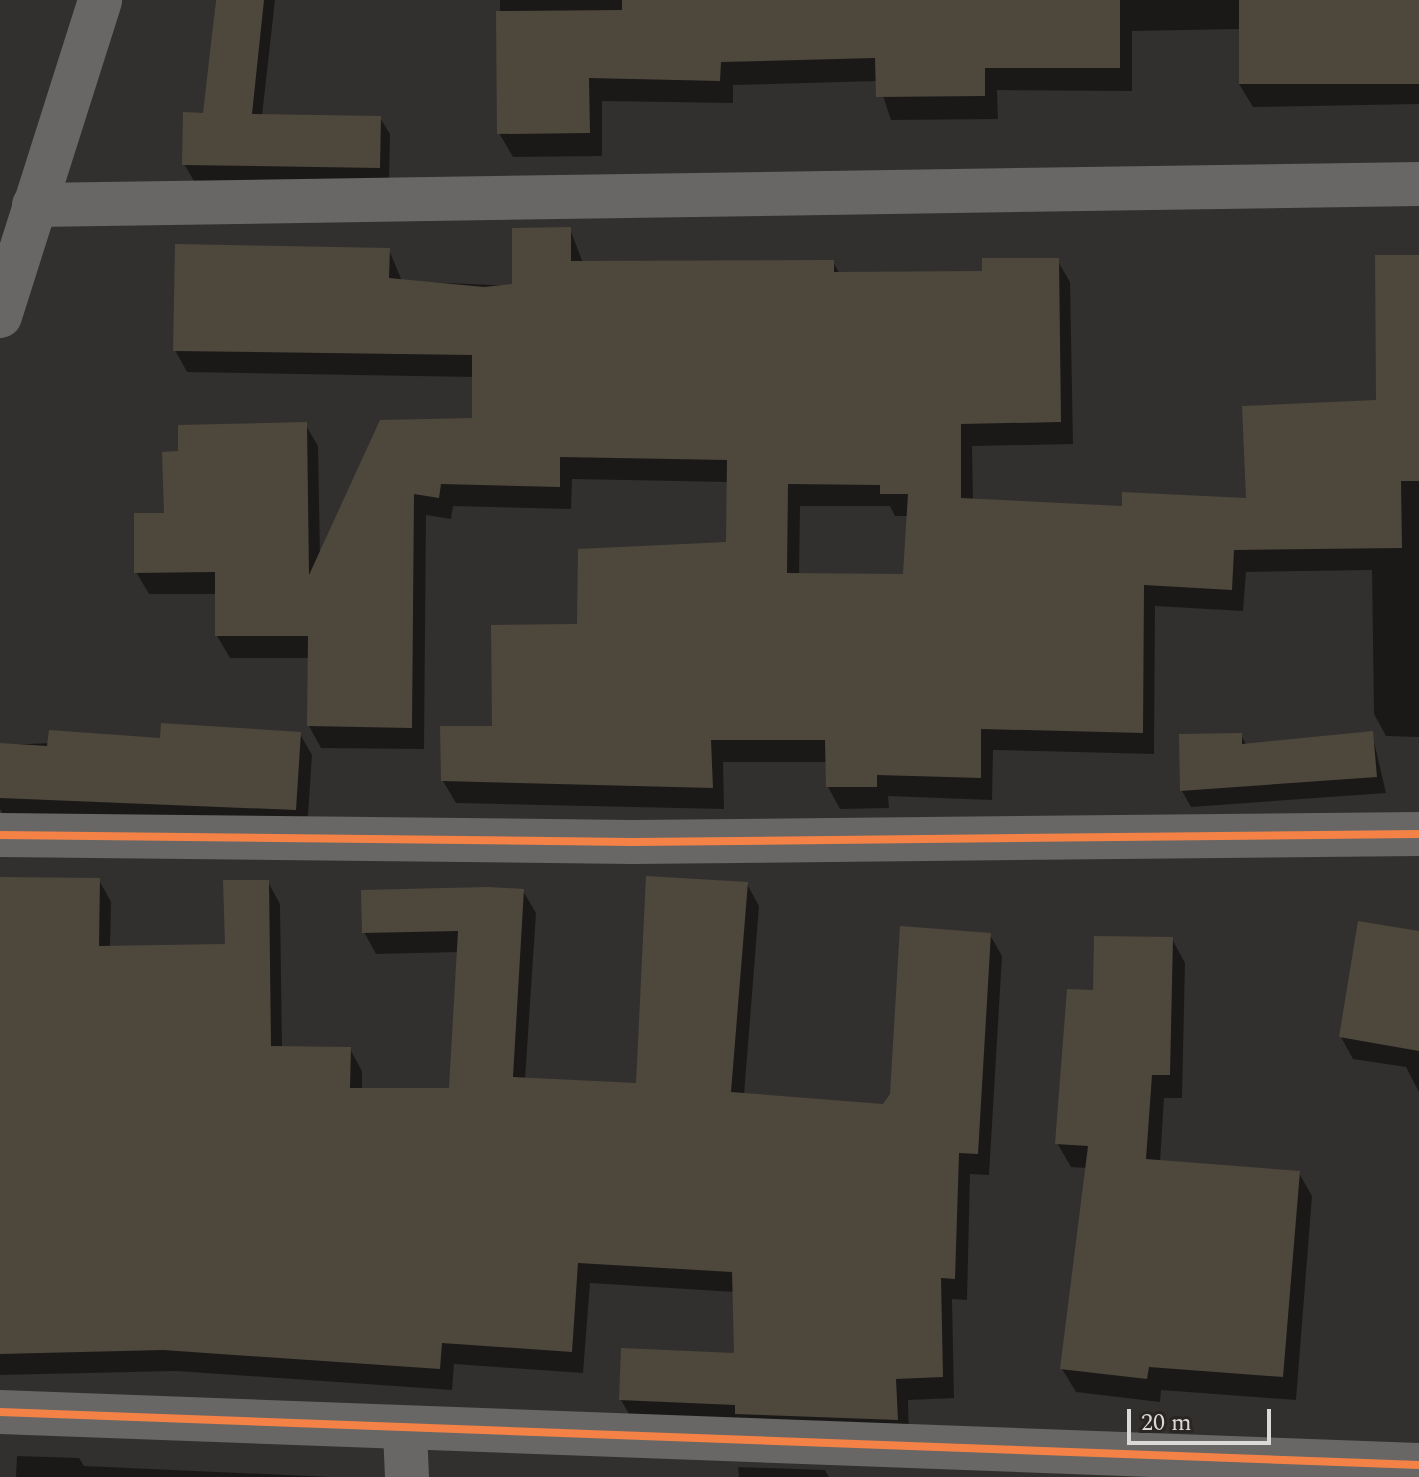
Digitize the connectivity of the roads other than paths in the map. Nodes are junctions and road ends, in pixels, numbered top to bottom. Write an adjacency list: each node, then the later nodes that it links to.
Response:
1 (100, 0): 3 (street)
2 (1419, 184): 3 (street)
3 (34, 205): 4 (street)
4 (0, 316)
5 (1419, 834): 6 (street)
6 (0, 835)
7 (0, 1412): 8 (street)
8 (405, 1431): 9 (street); 10 (street)
9 (1405, 1469)
10 (407, 1477)

